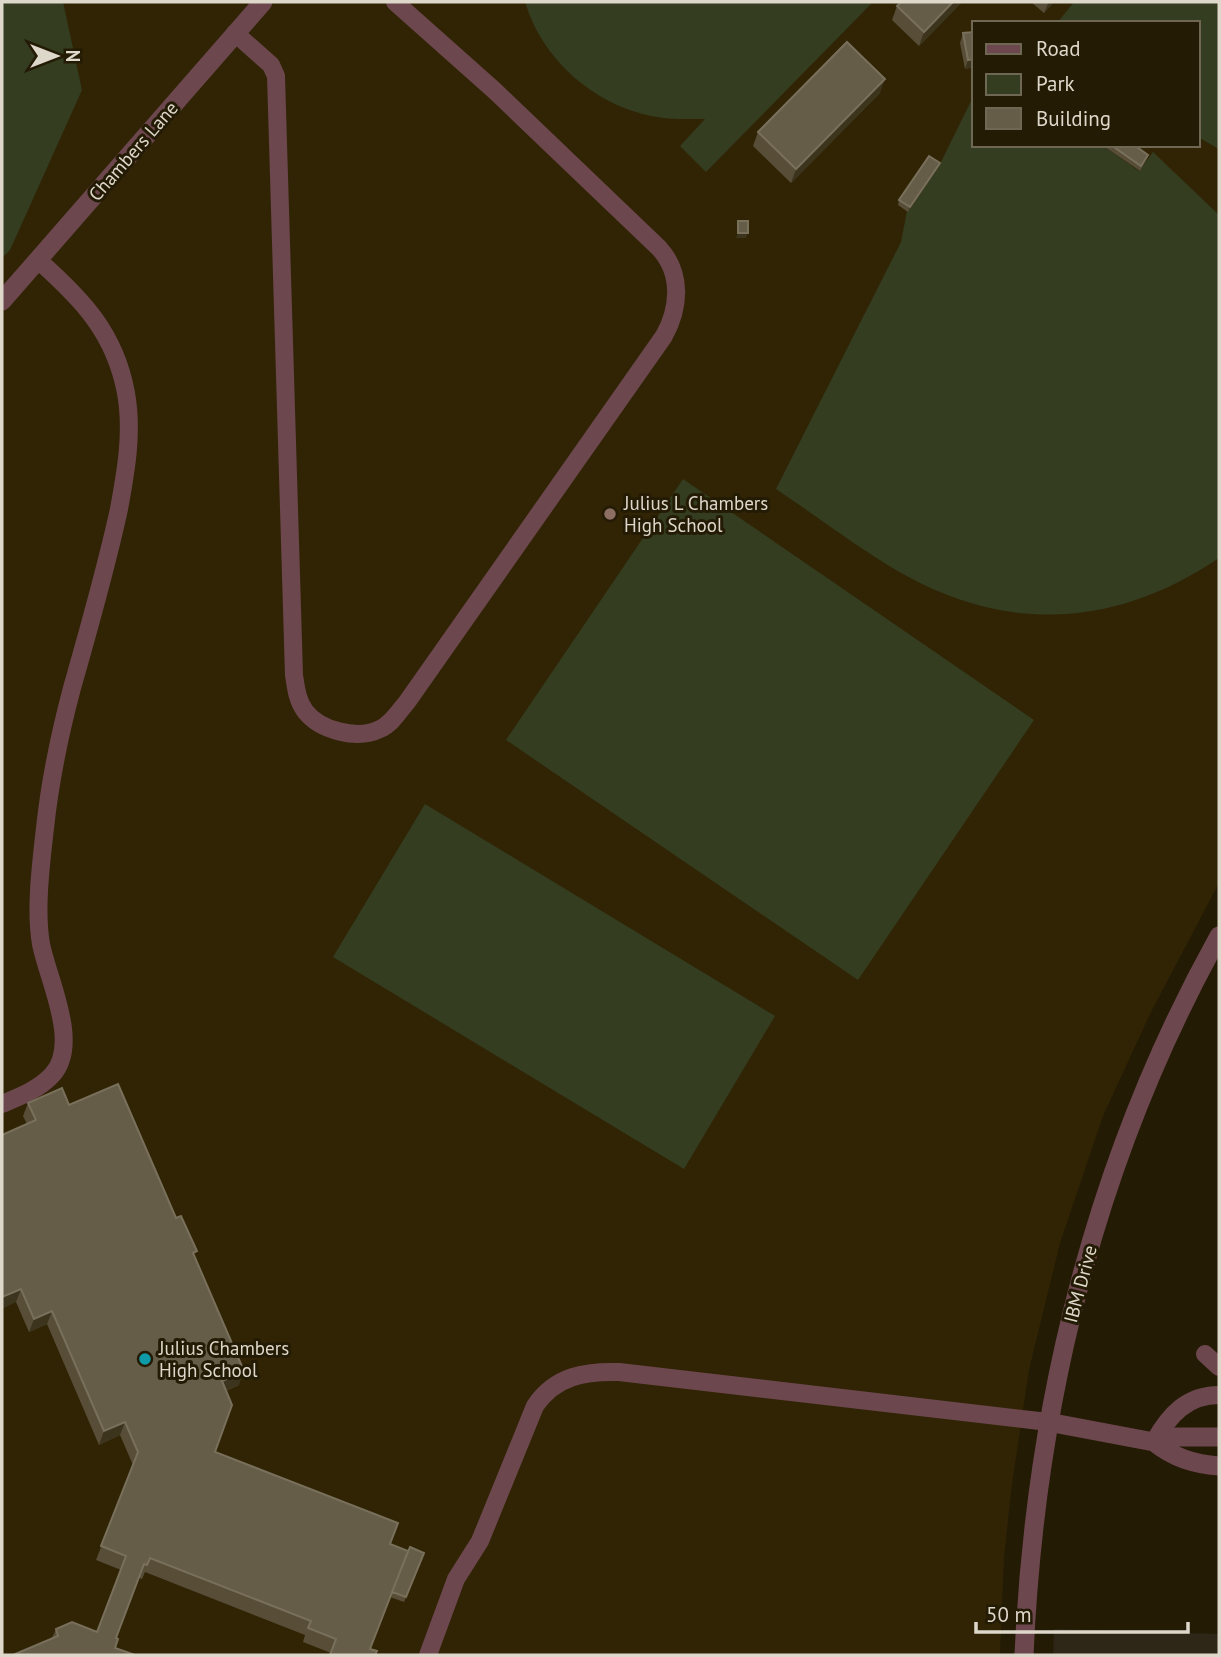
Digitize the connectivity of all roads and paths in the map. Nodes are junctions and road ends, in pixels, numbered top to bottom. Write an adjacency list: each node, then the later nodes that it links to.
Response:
1 (263, 2): 3 (street, Chambers Lane)
2 (395, 2): 3 (lane)
3 (235, 33): 4 (street, Chambers Lane)
4 (38, 260): 5 (street, Chambers Lane); 7 (lane)
5 (2, 300)
6 (1219, 936): 11 (street, IBM Drive)
7 (2, 1104)
8 (1205, 1354): 9 (lane)
9 (1219, 1367)
10 (1219, 1395): 13 (lane)
11 (1048, 1422): 13 (street); 15 (lane); 16 (street, IBM Drive)
12 (1219, 1437): 13 (street)
13 (1154, 1442): 14 (street)
14 (1219, 1466)
15 (428, 1655)
16 (1024, 1655)

